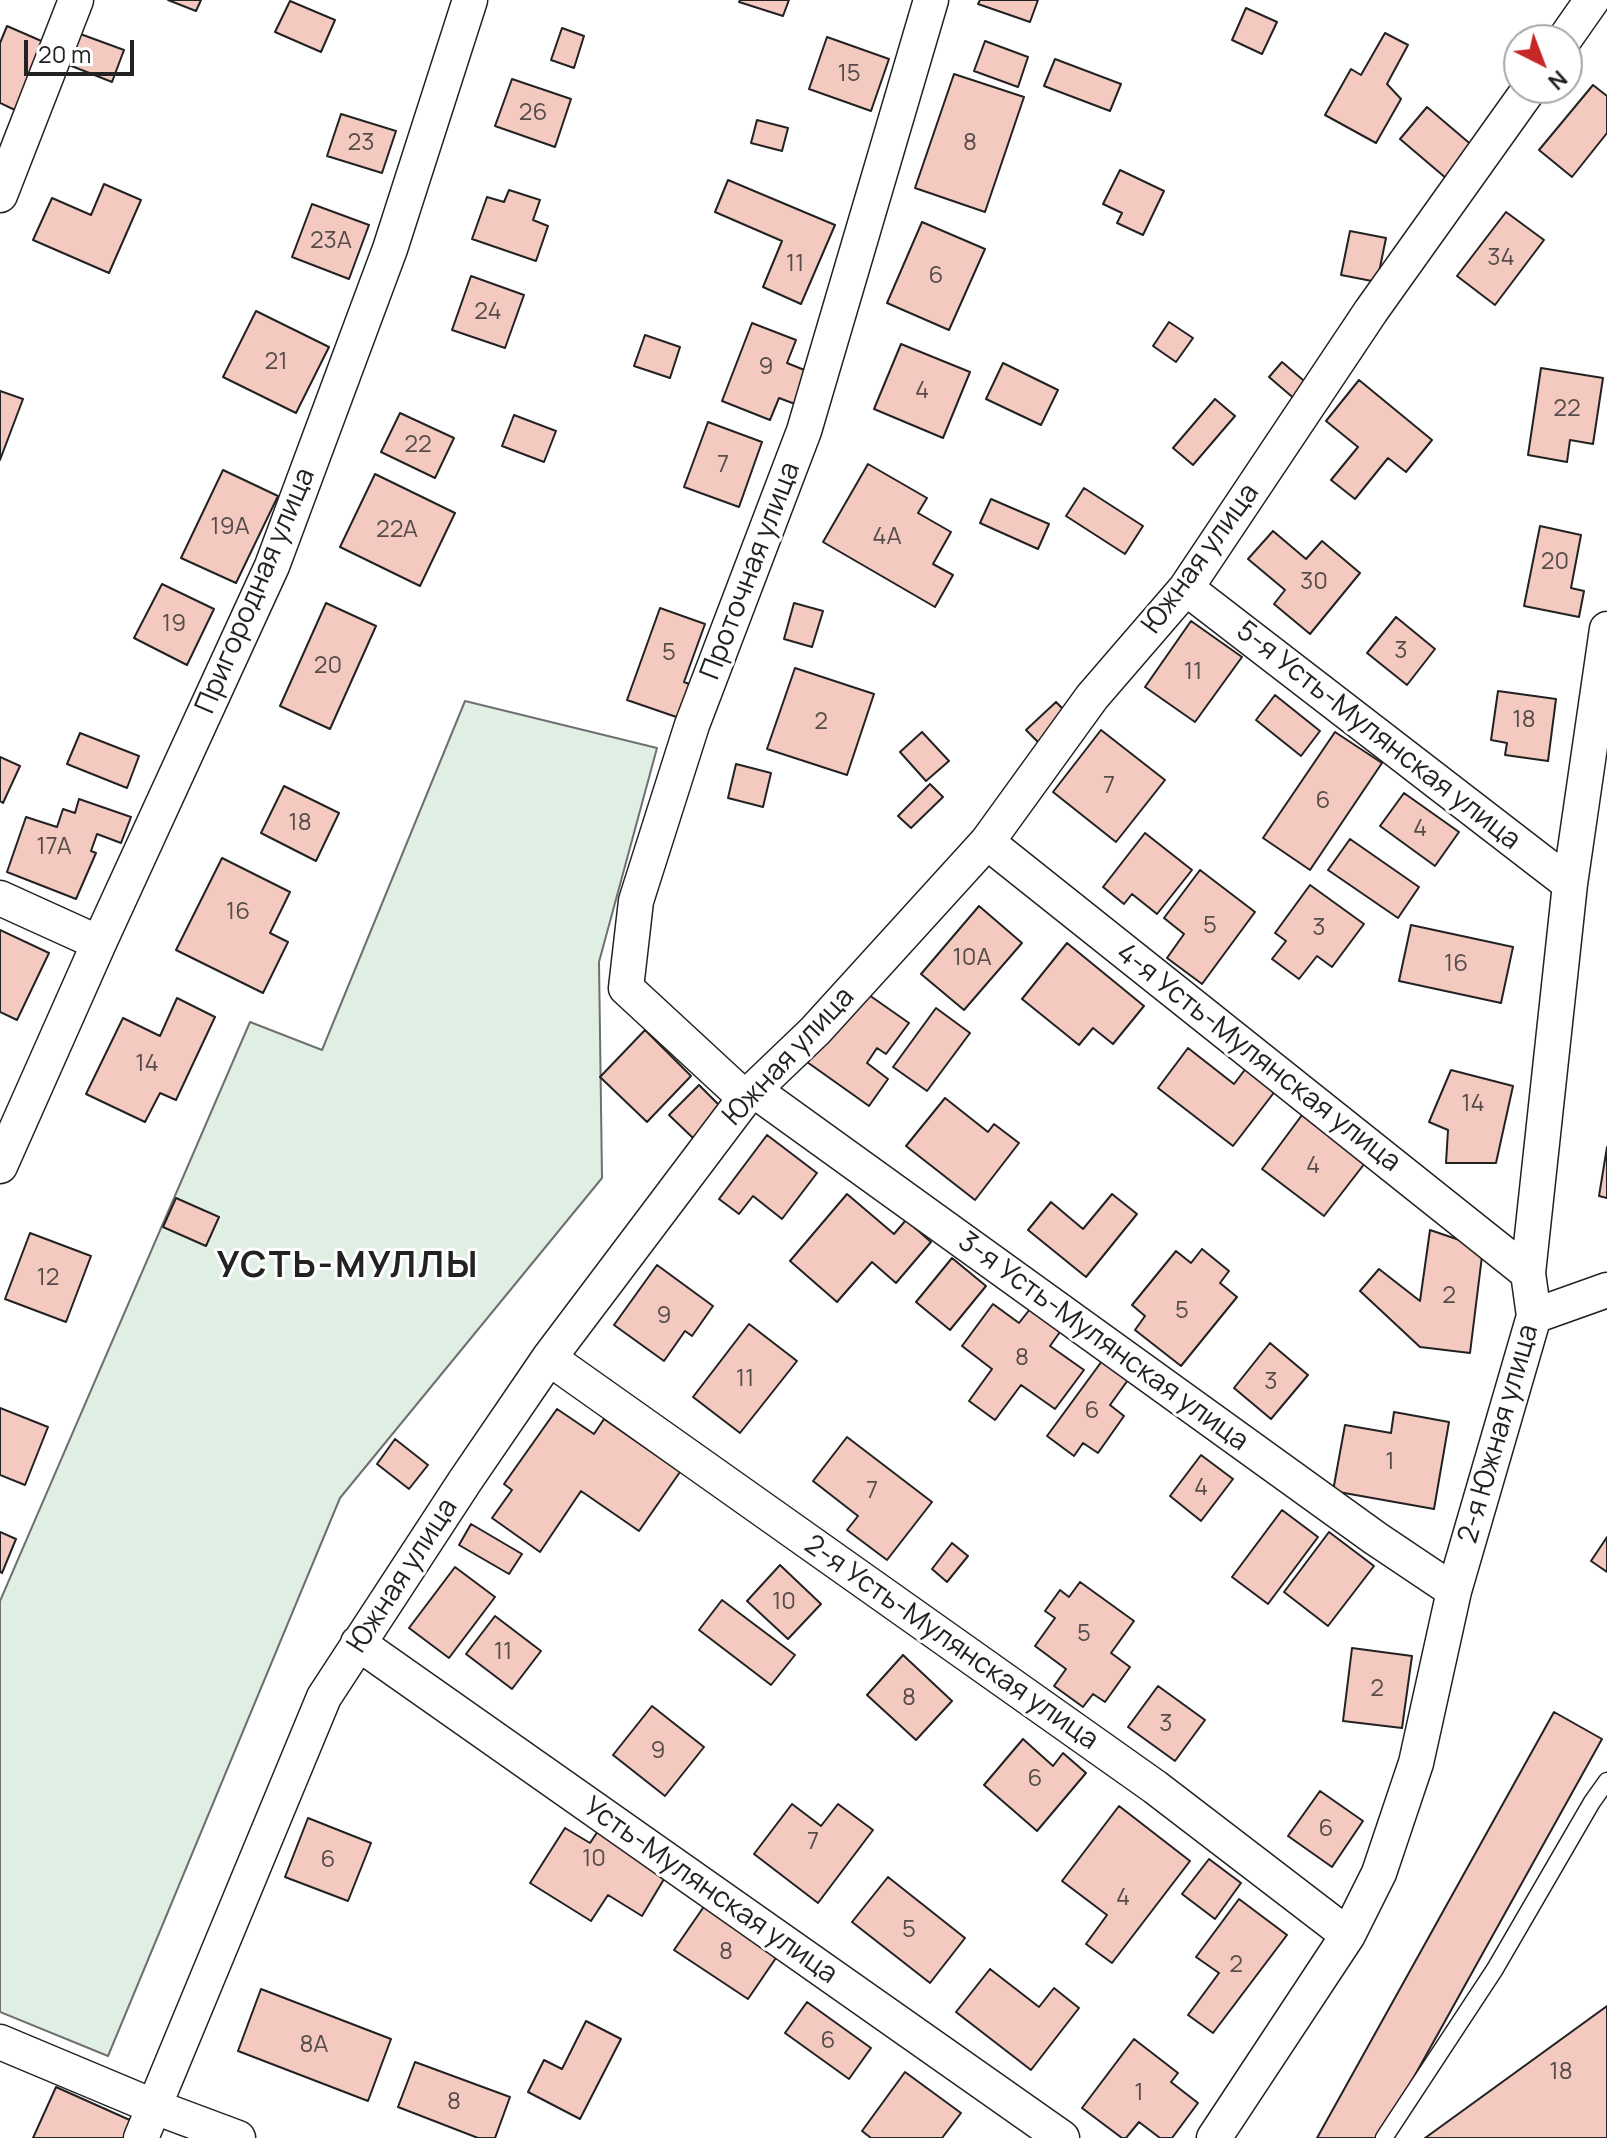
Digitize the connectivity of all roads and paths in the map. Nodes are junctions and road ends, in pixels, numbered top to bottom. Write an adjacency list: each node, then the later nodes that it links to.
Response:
1 (76, 0): 7 (street)
2 (470, 0): 13 (street, Пригородная улица)
3 (931, 0): 14 (street, Проточная улица)
4 (1592, 0): 5 (street)
5 (1575, 24)
6 (1519, 104): 8 (street, Южная улица)
7 (0, 195)
8 (1186, 588): 10 (street, Южная улица); 11 (street, 5-я Усть-Мулянская улица)
9 (1607, 629): 11 (street, 2-я Южная улица)
10 (987, 842): 14 (street, Южная улица); 16 (street, 4-я Усть-Мулянская улица)
11 (1570, 884): 16 (street, 2-я Южная улица)
12 (0, 898): 13 (street)
13 (99, 943): 15 (street, Пригородная улица)
14 (750, 1094): 19 (street, Южная улица); 20 (street, 3-я Усть-Мулянская улица)
15 (0, 1166)
16 (1528, 1273): 18 (street, 2-я Южная улица)
17 (1607, 1290): 18 (street)
18 (1534, 1316): 20 (street, 2-я Южная улица)
19 (549, 1358): 21 (street, Южная улица); 23 (street, 2-я Усть-Мулянская улица)
20 (1454, 1591): 23 (street, 2-я Южная улица)
21 (358, 1643): 25 (street, Южная улица); 28 (street, Усть-Мулянская улица)
22 (1607, 1781): 30 (lane)
23 (1348, 1935): 29 (street, 2-я Южная улица)
24 (0, 2042): 25 (street)
25 (155, 2107): 26 (street, Южная улица); 27 (street)
26 (141, 2138)
27 (238, 2138)
28 (1062, 2138)
29 (1214, 2138)
30 (1384, 2138)

